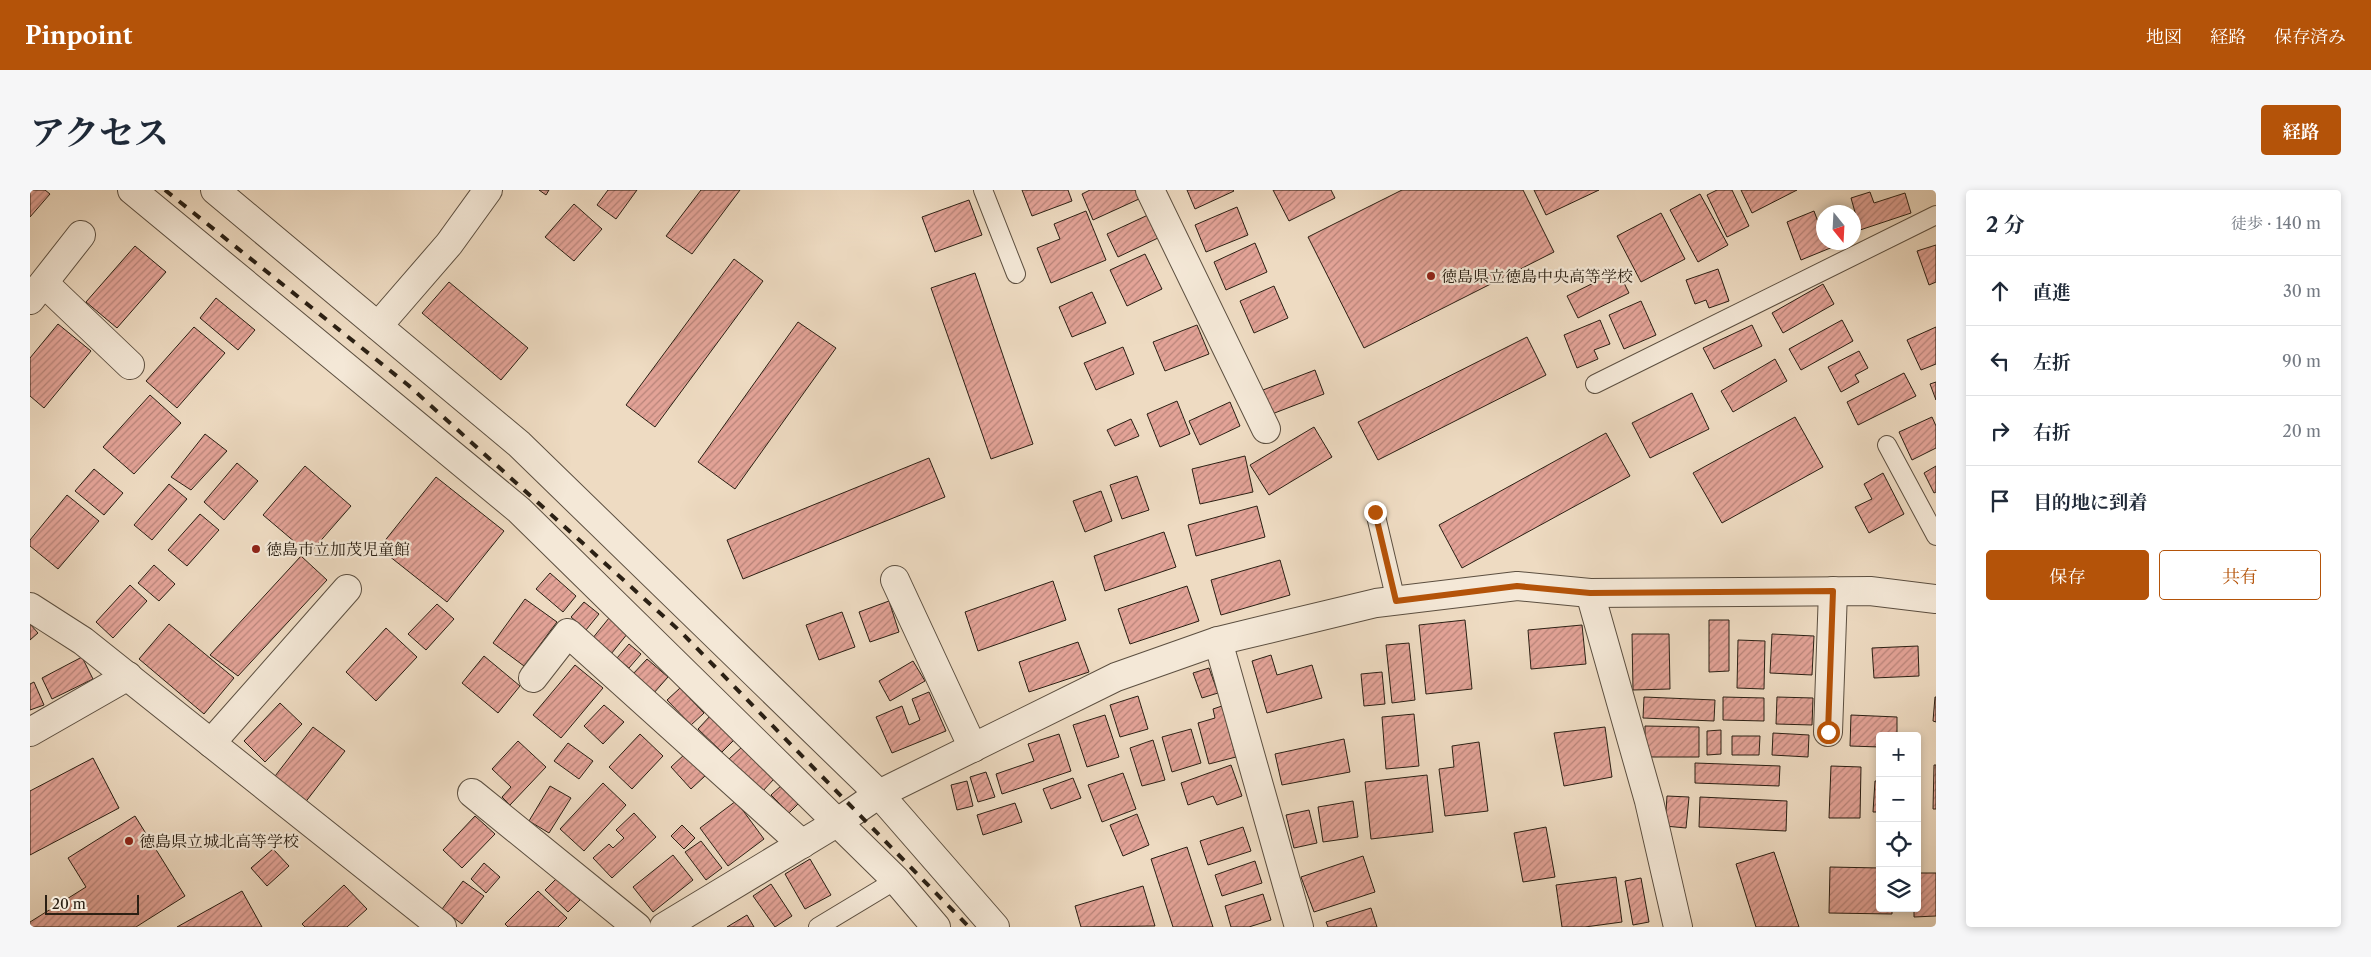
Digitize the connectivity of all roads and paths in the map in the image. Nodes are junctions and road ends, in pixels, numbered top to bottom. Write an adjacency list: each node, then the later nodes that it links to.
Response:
1 (132, 190): 33 (street)
2 (214, 190): 10 (street)
3 (488, 190): 10 (street)
4 (983, 190): 8 (lane)
5 (1150, 190): 13 (street)
6 (1936, 216): 12 (lane)
7 (81, 235): 9 (street)
8 (1016, 274)
9 (37, 292): 11 (street)
10 (378, 326): 32 (street)
11 (130, 365)
12 (1595, 384)
13 (1266, 430)
14 (1887, 446): 16 (lane)
15 (1375, 512): 22 (lane)
16 (1936, 536)
17 (896, 580): 30 (street)
18 (347, 589): 29 (street)
19 (1833, 591): 20 (street); 21 (street); 28 (street)
20 (1590, 593): 22 (street); 43 (street)
21 (1936, 599)
22 (1396, 601): 24 (street)
23 (30, 607): 25 (street)
24 (1218, 641): 30 (street); 42 (street)
25 (128, 676): 27 (street); 29 (street)
26 (533, 678): 34 (street)
27 (30, 732)
28 (1828, 732)
29 (211, 743): 36 (street)
30 (973, 748): 32 (street)
31 (472, 793): 37 (street)
32 (880, 794): 33 (street); 41 (street)
33 (838, 822): 34 (street); 35 (street)
34 (802, 844): 38 (street)
35 (896, 880): 39 (lane); 40 (street)
36 (442, 927)
37 (638, 927)
38 (664, 927)
39 (818, 927)
40 (936, 927)
41 (995, 927)
42 (1299, 927)
43 (1678, 927)

